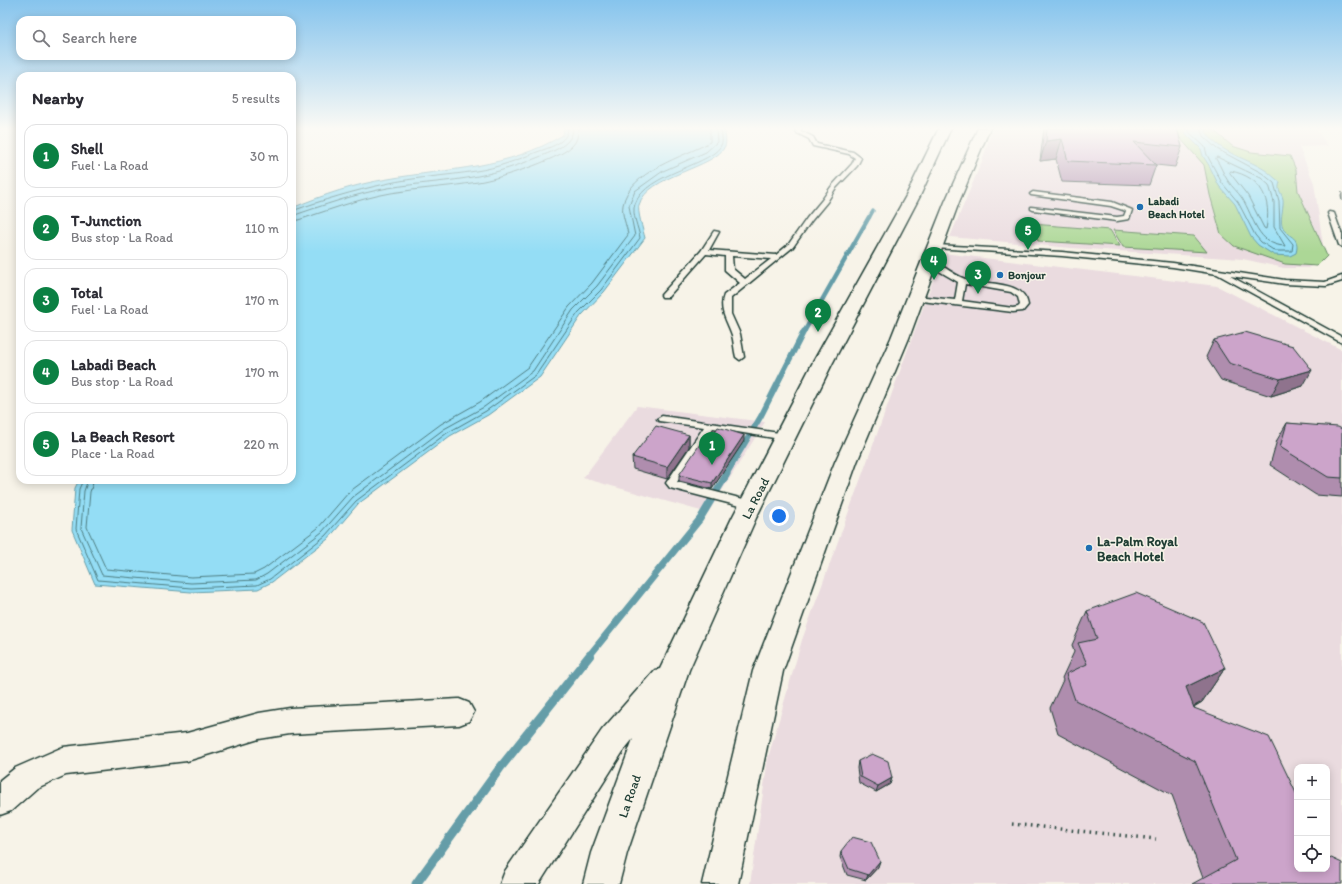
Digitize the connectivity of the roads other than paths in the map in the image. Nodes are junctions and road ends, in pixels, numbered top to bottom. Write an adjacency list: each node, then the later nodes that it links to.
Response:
1 (851, 169): 12 (lane)
2 (926, 169): 24 (main road, La Road)
3 (966, 169): 11 (main road)
4 (1033, 194): 5 (lane)
5 (1033, 208)
6 (1331, 213): 8 (lane)
7 (716, 232): 9 (lane)
8 (1342, 246)
9 (704, 252): 10 (lane); 17 (lane)
10 (728, 253): 12 (lane); 16 (lane)
11 (933, 254): 13 (lane); 15 (lane); 18 (main road)
12 (778, 257): 16 (lane)
13 (1217, 272): 14 (lane); 20 (lane)
14 (1341, 279)
15 (962, 281): 19 (lane); 19 (lane)
16 (745, 283): 21 (lane)
17 (665, 294)
18 (916, 298): 19 (lane); 31 (main road)
19 (958, 303)
20 (1342, 340)
21 (740, 357)
22 (662, 419): 23 (lane)
23 (710, 425): 24 (lane); 25 (lane)
24 (786, 437): 25 (main road, La Road)
25 (751, 505): 26 (main road, La Road)
26 (674, 670): 29 (main road); 30 (main road, La Road)
27 (459, 712): 28 (street)
28 (0, 800)
29 (518, 884)
30 (601, 884)
31 (720, 884)

